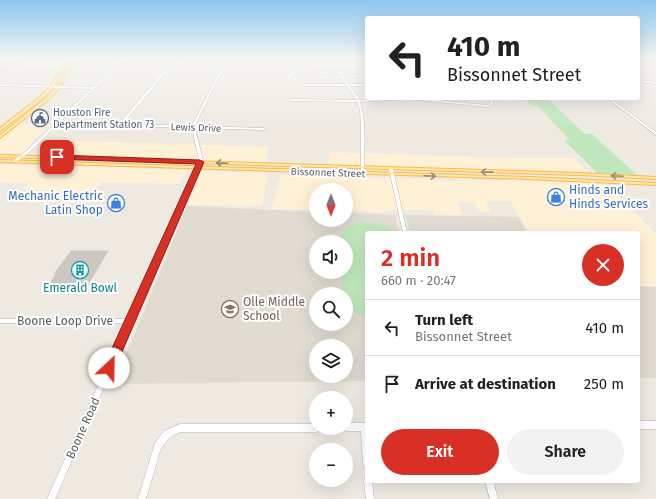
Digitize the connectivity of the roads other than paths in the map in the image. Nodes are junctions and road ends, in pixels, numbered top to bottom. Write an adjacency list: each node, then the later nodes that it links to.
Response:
1 (55, 82): 11 (main road)
2 (61, 82): 12 (main road)
3 (100, 82): 13 (street)
4 (156, 82): 23 (street)
5 (215, 82): 24 (street)
6 (346, 82): 10 (street)
7 (302, 85): 10 (street)
8 (365, 85): 10 (street)
9 (0, 86): 11 (street)
10 (348, 86): 19 (street)
11 (52, 87): 12 (street); 21 (main road)
12 (59, 87): 13 (street); 20 (main road)
13 (94, 88): 22 (street)
14 (290, 100): 19 (street)
15 (375, 100): 19 (street)
16 (427, 100): 17 (street)
17 (492, 100)
18 (611, 100): 27 (street)
19 (358, 101): 36 (street)
20 (23, 119): 21 (main road); 28 (main road)
21 (14, 120): 26 (main road)
22 (56, 123): 23 (street, Lewis Drive); 30 (street)
23 (120, 125): 24 (street, Lewis Drive)
24 (193, 127): 25 (street, Lewis Drive); 35 (street)
25 (264, 129)
26 (0, 130)
27 (656, 134)
28 (0, 137)
29 (0, 156): 30 (main road, Bissonnet Street)
30 (22, 156): 31 (main road, Bissonnet Street); 33 (street)
31 (63, 158): 34 (main road); 35 (main road, Bissonnet Street)
32 (0, 161): 33 (main road, Bissonnet Street)
33 (15, 161): 34 (main road, Bissonnet Street)
34 (58, 163): 35 (main road, Bissonnet Street)
35 (199, 165): 36 (main road, Bissonnet Street); 43 (street, Boone Road)
36 (362, 171): 38 (main road, Bissonnet Street)
37 (468, 171): 38 (main road, Bissonnet Street); 39 (main road); 40 (main road, Bissonnet Street, one-way to 37)
38 (391, 172): 39 (main road, Bissonnet Street, one-way to 39); 42 (street)
39 (470, 177): 41 (main road, Bissonnet Street)
40 (656, 178)
41 (656, 184)
42 (405, 231)
43 (130, 320): 44 (street, Boone Loop Drive); 52 (street, Boone Road)
44 (0, 321)
45 (640, 425): 46 (street)
46 (656, 425)
47 (353, 427): 48 (street)
48 (365, 427)
49 (309, 428): 53 (street)
50 (368, 483): 54 (street)
51 (490, 483): 55 (street)
52 (51, 499)
53 (142, 499)
54 (370, 499)
55 (494, 499)

